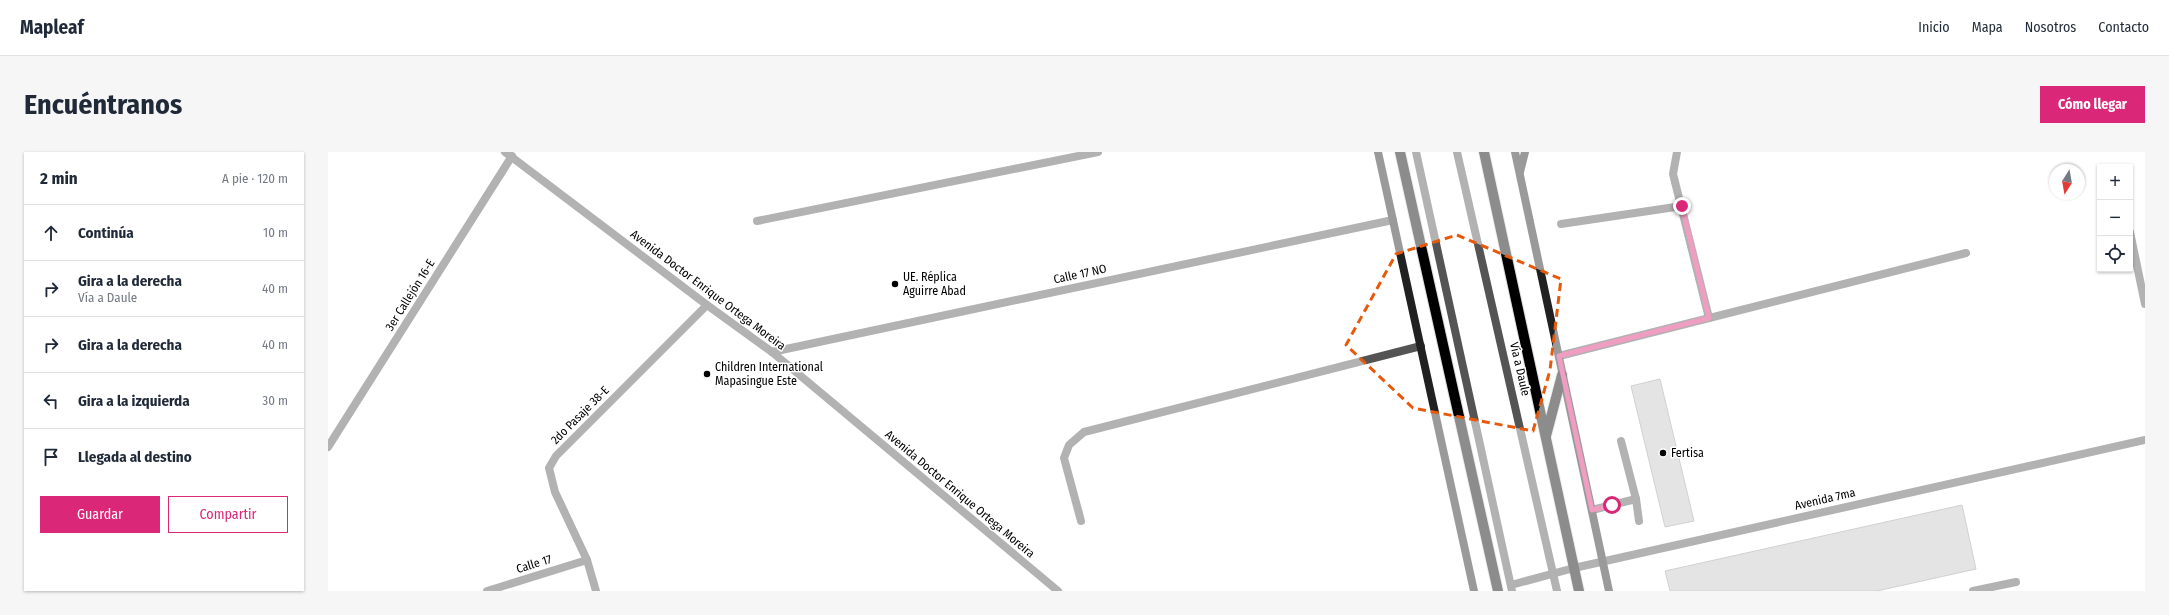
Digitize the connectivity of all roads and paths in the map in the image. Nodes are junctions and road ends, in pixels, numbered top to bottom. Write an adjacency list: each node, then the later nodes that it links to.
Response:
1 (1098, 152): 14 (street)
2 (1378, 152): 13 (main road)
3 (1400, 152): 43 (main road)
4 (1416, 152): 38 (street)
5 (1457, 152): 36 (street, Vía a Daule)
6 (1484, 152): 25 (main road, Vía a Daule)
7 (1514, 152): 11 (main road)
8 (1525, 152): 11 (main road)
9 (1677, 152): 12 (street)
10 (508, 154): 19 (street, Avenida Doctor Enrique Ortega Moreira); 28 (street, 3er Callejón 16-E)
11 (1519, 175): 23 (main road)
12 (1682, 206): 15 (street); 20 (street)
13 (1393, 220): 21 (main road); 22 (street, Calle 17 NO)
14 (758, 221)
15 (1561, 224)
16 (2131, 236): 18 (street)
17 (1966, 253): 20 (street)
18 (2145, 304)
19 (706, 305): 22 (street, Avenida Doctor Enrique Ortega Moreira); 33 (street, 2do Pasaje 38-E)
20 (1709, 318): 23 (street)
21 (1421, 346): 31 (street); 42 (main road)
22 (772, 352): 41 (street, Avenida Doctor Enrique Ortega Moreira)
23 (1559, 356): 24 (main road)
24 (1562, 375): 25 (main road); 30 (main road)
25 (1546, 438): 35 (main road, Vía a Daule)
26 (2145, 440): 34 (street, Avenida 7ma)
27 (1622, 441): 29 (street)
28 (328, 447)
29 (1636, 499): 30 (street); 32 (street)
30 (1592, 510): 34 (main road)
31 (1081, 521)
32 (1639, 521)
33 (587, 560): 39 (street, Calle 17); 40 (street, 2do Pasaje 38-E)
34 (1602, 561): 35 (street, Avenida 7ma); 46 (main road)
35 (1574, 568): 36 (street, Avenida 7ma); 45 (main road, Vía a Daule)
36 (1553, 573): 38 (street, Avenida 7ma); 44 (street, Vía a Daule)
37 (2016, 582): 47 (street)
38 (1512, 588)
39 (487, 591)
40 (596, 591)
41 (1058, 591)
42 (1474, 591)
43 (1498, 591)
44 (1557, 591)
45 (1579, 591)
46 (1609, 591)
47 (1973, 591)

